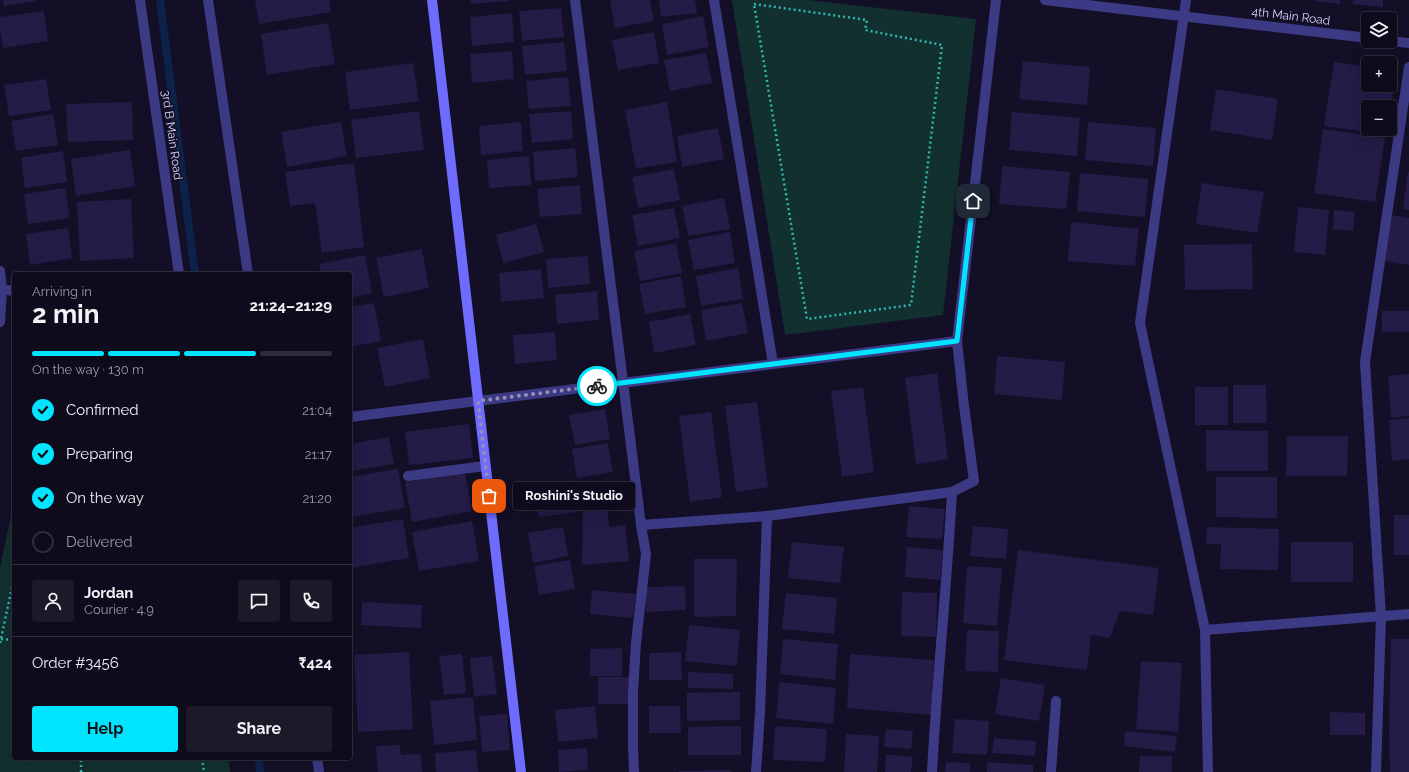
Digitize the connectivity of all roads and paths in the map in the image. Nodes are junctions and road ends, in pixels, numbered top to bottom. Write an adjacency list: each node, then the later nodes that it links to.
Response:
1 (140, 0): 15 (street, 3rd B Main Road)
2 (208, 0): 16 (street)
3 (432, 0): 24 (street)
4 (575, 0): 23 (street)
5 (714, 0): 22 (street)
6 (996, 0): 21 (street)
7 (1045, 0): 9 (street, 4th Main Road)
8 (1186, 0): 9 (street)
9 (1185, 16): 10 (street, 4th Main Road); 34 (street)
10 (1361, 37)
11 (1397, 42): 12 (street)
12 (1409, 43)
13 (1409, 67): 33 (street)
14 (0, 271): 17 (street)
15 (179, 272)
16 (248, 272)
17 (1, 290): 18 (street); 20 (street)
18 (12, 291)
19 (911, 305): 19 (path)
20 (0, 322)
21 (957, 341): 22 (street); 28 (street)
22 (773, 364): 23 (street)
23 (623, 383): 24 (street); 30 (street)
24 (478, 401): 25 (street); 26 (street)
25 (352, 417)
26 (485, 466): 27 (street); 45 (street)
27 (408, 476)
28 (952, 492): 29 (street); 48 (street)
29 (768, 516): 30 (street); 47 (street)
30 (641, 525): 46 (street)
31 (12, 587): 35 (path)
32 (1409, 614): 33 (street)
33 (1381, 616): 34 (street); 51 (street)
34 (1205, 630): 50 (street)
35 (1, 639): 36 (path); 37 (path)
36 (12, 640)
37 (0, 644)
38 (1056, 700): 49 (street)
39 (81, 760): 42 (path)
40 (202, 760): 43 (path)
41 (317, 760): 44 (street)
42 (81, 772)
43 (204, 772)
44 (319, 772)
45 (521, 772)
46 (634, 772)
47 (756, 772)
48 (932, 772)
49 (1051, 772)
50 (1208, 772)
51 (1376, 772)

